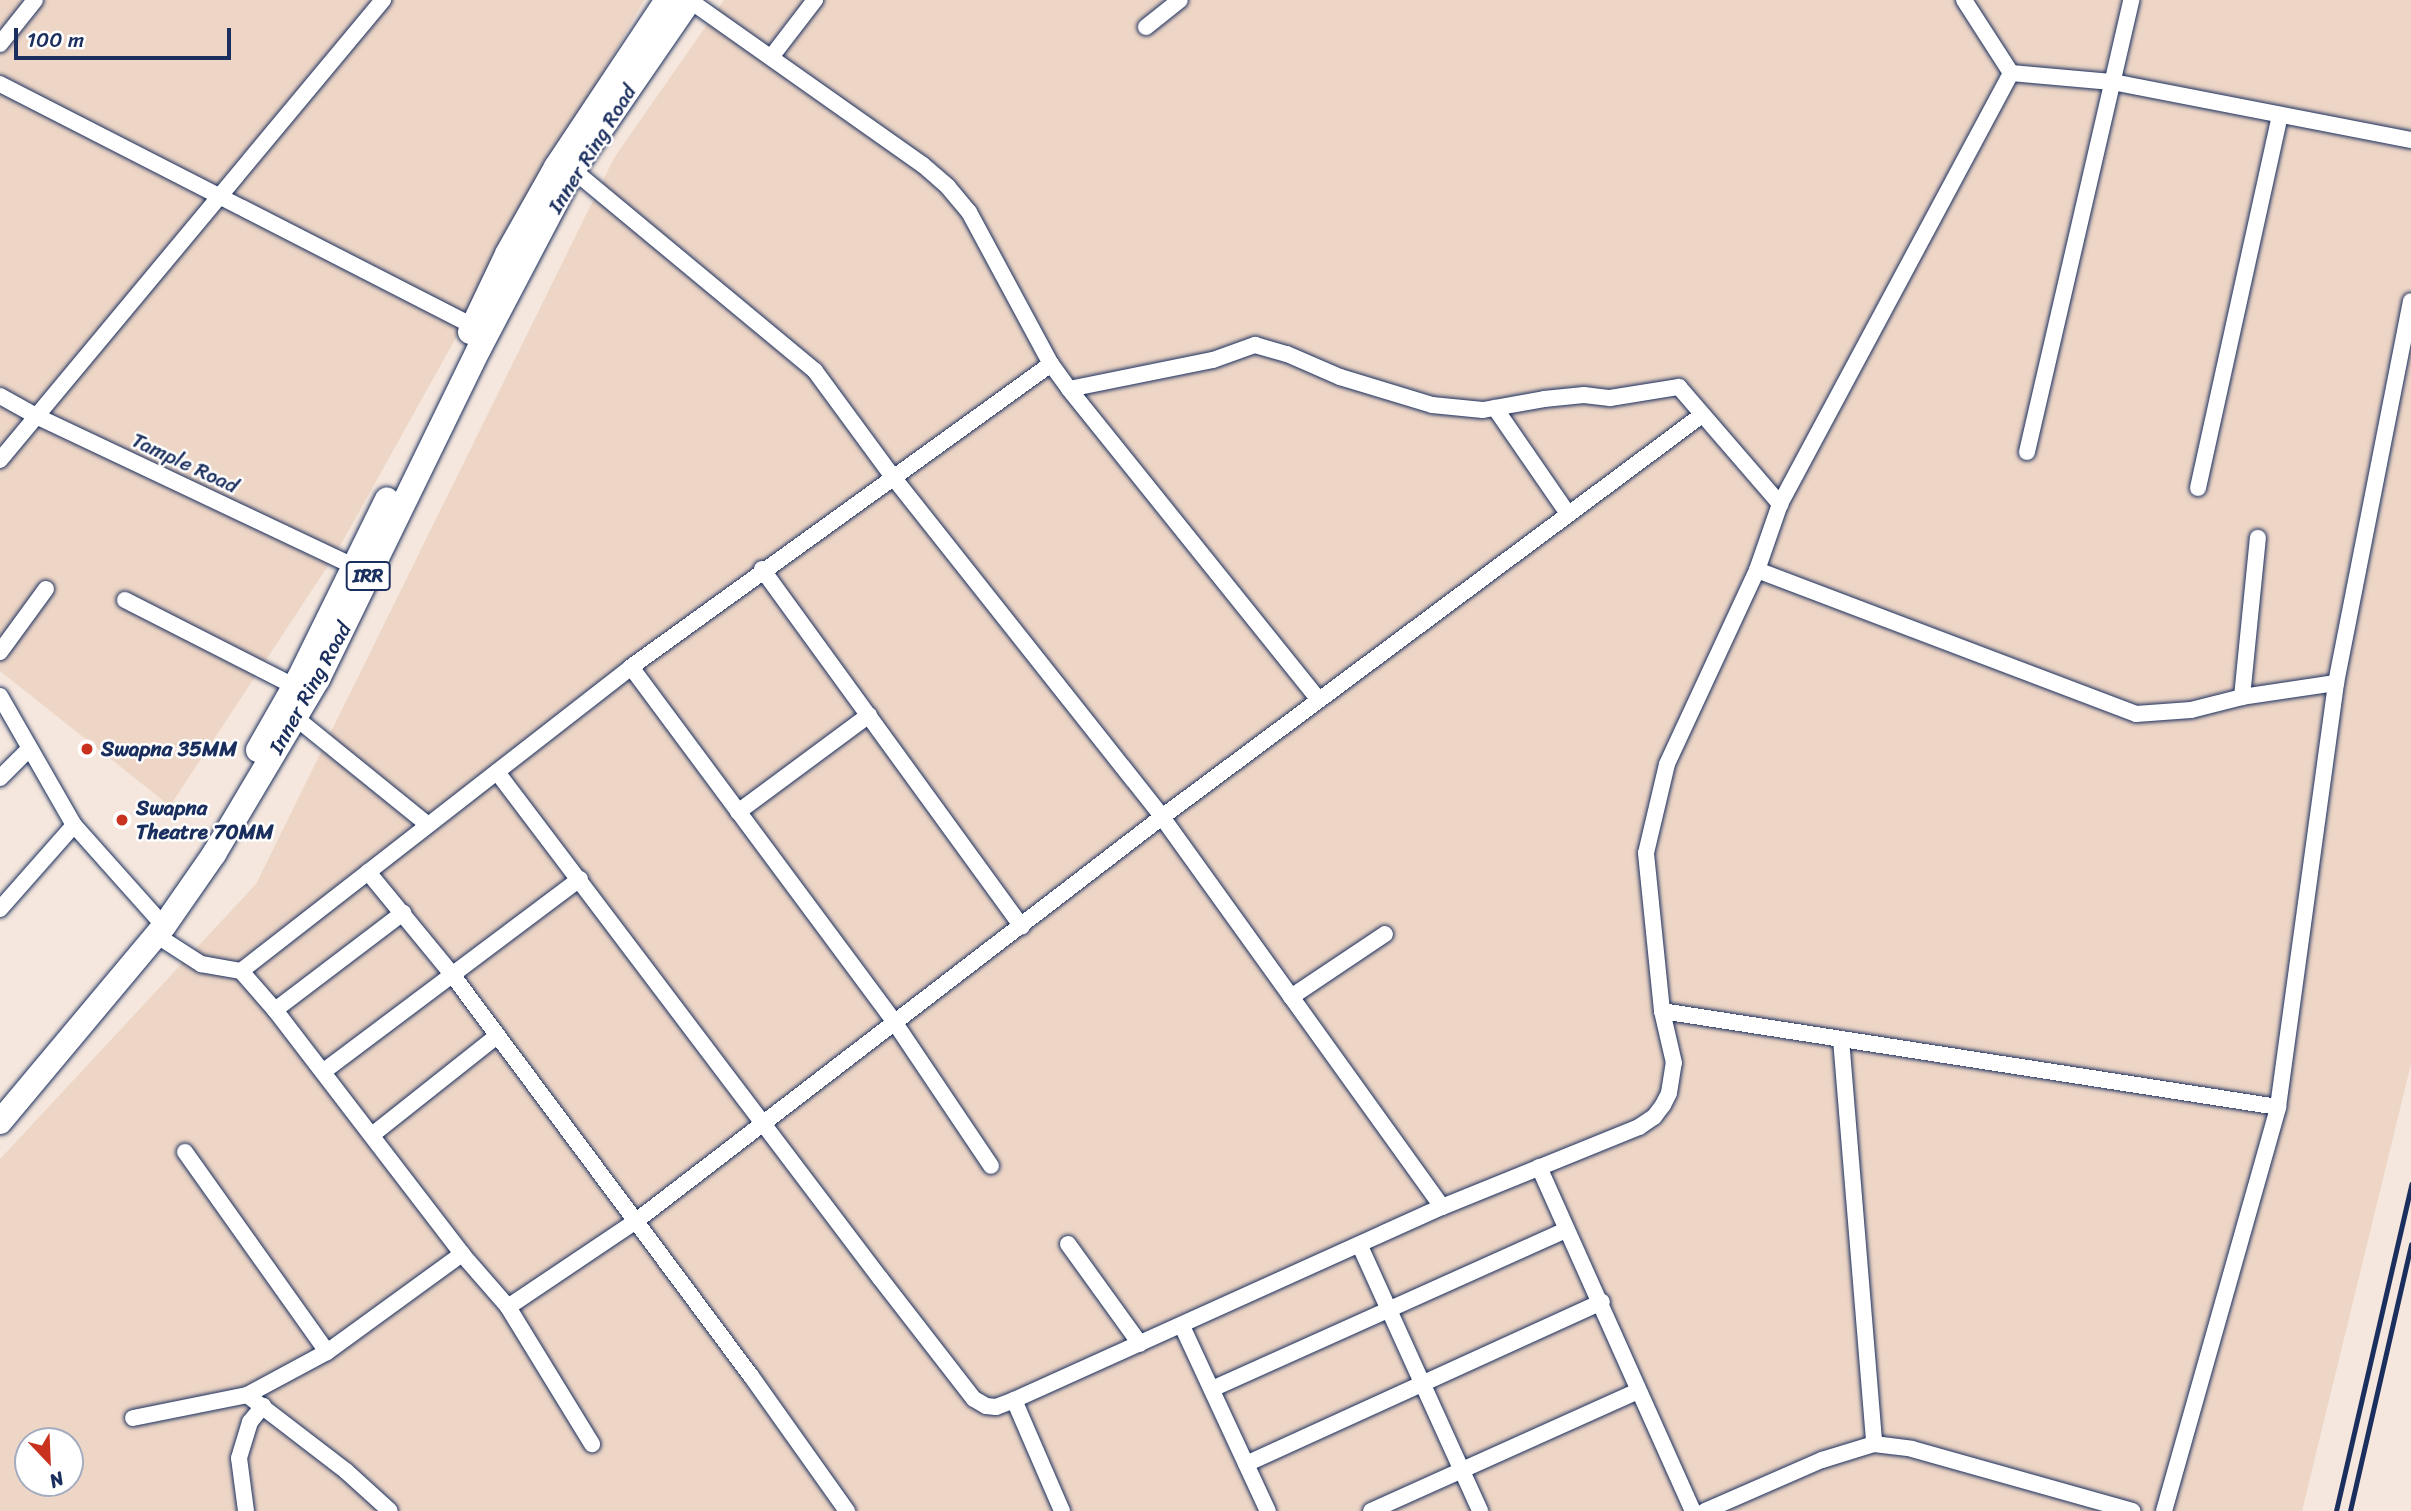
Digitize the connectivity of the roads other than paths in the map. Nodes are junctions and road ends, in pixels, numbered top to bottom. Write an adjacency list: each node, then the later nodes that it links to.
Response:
1 (36, 0): 10 (street)
2 (383, 0): 18 (street)
3 (667, 0): 17 (main road, Inner Ring Road / IRR)
4 (690, 0): 11 (street); 17 (main road, Inner Ring Road / IRR)
5 (815, 0): 11 (street)
6 (1180, 0): 9 (street)
7 (1964, 0): 12 (street)
8 (2131, 0): 13 (street)
9 (1146, 27)
10 (0, 44)
11 (772, 56): 21 (street)
12 (2011, 74): 13 (street); 31 (street)
13 (2112, 82): 15 (street); 27 (street)
14 (0, 83): 18 (street)
15 (2280, 115): 16 (street); 30 (street)
16 (2411, 140)
17 (564, 168): 20 (main road, Inner Ring Road / IRR); 29 (street); 47 (main road, Inner Ring Road / IRR)
18 (220, 197): 20 (street); 26 (street)
19 (2411, 301): 41 (street)
20 (473, 326): 34 (main road, Inner Ring Road / IRR)
21 (1051, 364): 22 (street); 29 (street)
22 (1069, 389): 24 (street); 45 (street)
23 (0, 396): 26 (street, Tample Road)
24 (1495, 408): 25 (street); 32 (street)
25 (1702, 415): 31 (street); 32 (street)
26 (36, 416): 28 (street); 34 (street, Tample Road)
27 (2027, 452)
28 (0, 460)
29 (893, 477): 35 (street); 52 (street)
30 (2197, 488)
31 (1780, 504): 36 (street)
32 (1568, 514): 45 (street)
33 (2258, 538): 44 (street)
34 (354, 566): 42 (main road, Inner Ring Road / IRR)
35 (762, 569): 40 (street); 46 (street)
36 (1757, 570): 44 (street); 66 (street)
37 (46, 589): 39 (street)
38 (125, 600): 42 (street)
39 (0, 652)
40 (631, 667): 49 (street); 51 (street)
41 (2336, 683): 44 (street); 72 (street)
42 (294, 686): 59 (main road, Inner Ring Road / IRR)
43 (0, 696): 48 (street)
44 (2242, 697)
45 (1319, 700): 52 (street)
46 (869, 715): 51 (street); 60 (street)
47 (296, 718): 53 (street); 59 (main road, Inner Ring Road / IRR)
48 (30, 748): 50 (street); 54 (street)
49 (497, 772): 53 (street); 56 (street)
50 (0, 778)
51 (738, 811): 67 (street)
52 (1162, 817): 60 (street); 64 (street)
53 (427, 824): 55 (street)
54 (74, 825): 57 (street); 59 (street)
55 (368, 872): 58 (street); 62 (street)
56 (580, 879): 63 (street); 74 (street)
57 (0, 909)
58 (403, 913): 63 (street); 65 (street)
59 (159, 926): 62 (street); 71 (main road, Inner Ring Road / IRR); 73 (main road, Inner Ring Road / IRR)
60 (1022, 927): 67 (street)
61 (1385, 934): 64 (street)
62 (241, 971): 65 (street)
63 (451, 973): 68 (street); 70 (street)
64 (1291, 997): 79 (street)
65 (275, 1010): 70 (street)
66 (1662, 1011): 69 (street); 78 (street)
67 (895, 1023): 74 (street); 77 (street)
68 (498, 1037): 75 (street); 80 (street)
69 (1841, 1039): 72 (street); 99 (street)
70 (324, 1071): 75 (street)
71 (0, 1098)
72 (2278, 1107): 112 (street)
73 (0, 1122)
74 (763, 1123): 80 (street); 95 (street)
75 (372, 1135): 84 (street)
76 (185, 1152): 90 (street)
77 (991, 1166)
78 (1539, 1167): 79 (street); 81 (street)
79 (1442, 1207): 83 (street)
80 (636, 1221): 86 (street); 104 (street)
81 (1566, 1230): 85 (street); 87 (street)
82 (1068, 1244): 89 (street)
83 (1360, 1246): 87 (street); 88 (street)
84 (462, 1254): 86 (street); 90 (street)
85 (1602, 1302): 91 (street); 93 (street)
86 (508, 1307): 98 (street)
87 (1388, 1310): 91 (street); 92 (street)
88 (1182, 1326): 89 (street); 92 (street)
89 (1140, 1344): 95 (street)
90 (327, 1352): 94 (street)
91 (1423, 1386): 100 (street); 101 (street)
92 (1212, 1389): 100 (street)
93 (1638, 1391): 101 (street); 109 (street)
94 (247, 1395): 96 (street); 97 (street)
95 (1014, 1400): 105 (street)
96 (263, 1406): 102 (street); 103 (street)
97 (133, 1418)
98 (592, 1444)
99 (1874, 1444): 110 (street); 111 (street)
100 (1246, 1464): 106 (street)
101 (1461, 1471): 107 (street); 108 (street)
102 (246, 1511)
103 (390, 1511)
104 (847, 1511)
105 (1062, 1511)
106 (1268, 1511)
107 (1371, 1511)
108 (1480, 1511)
109 (1693, 1511)
110 (1705, 1511)
111 (2132, 1511)
112 (2164, 1511)

